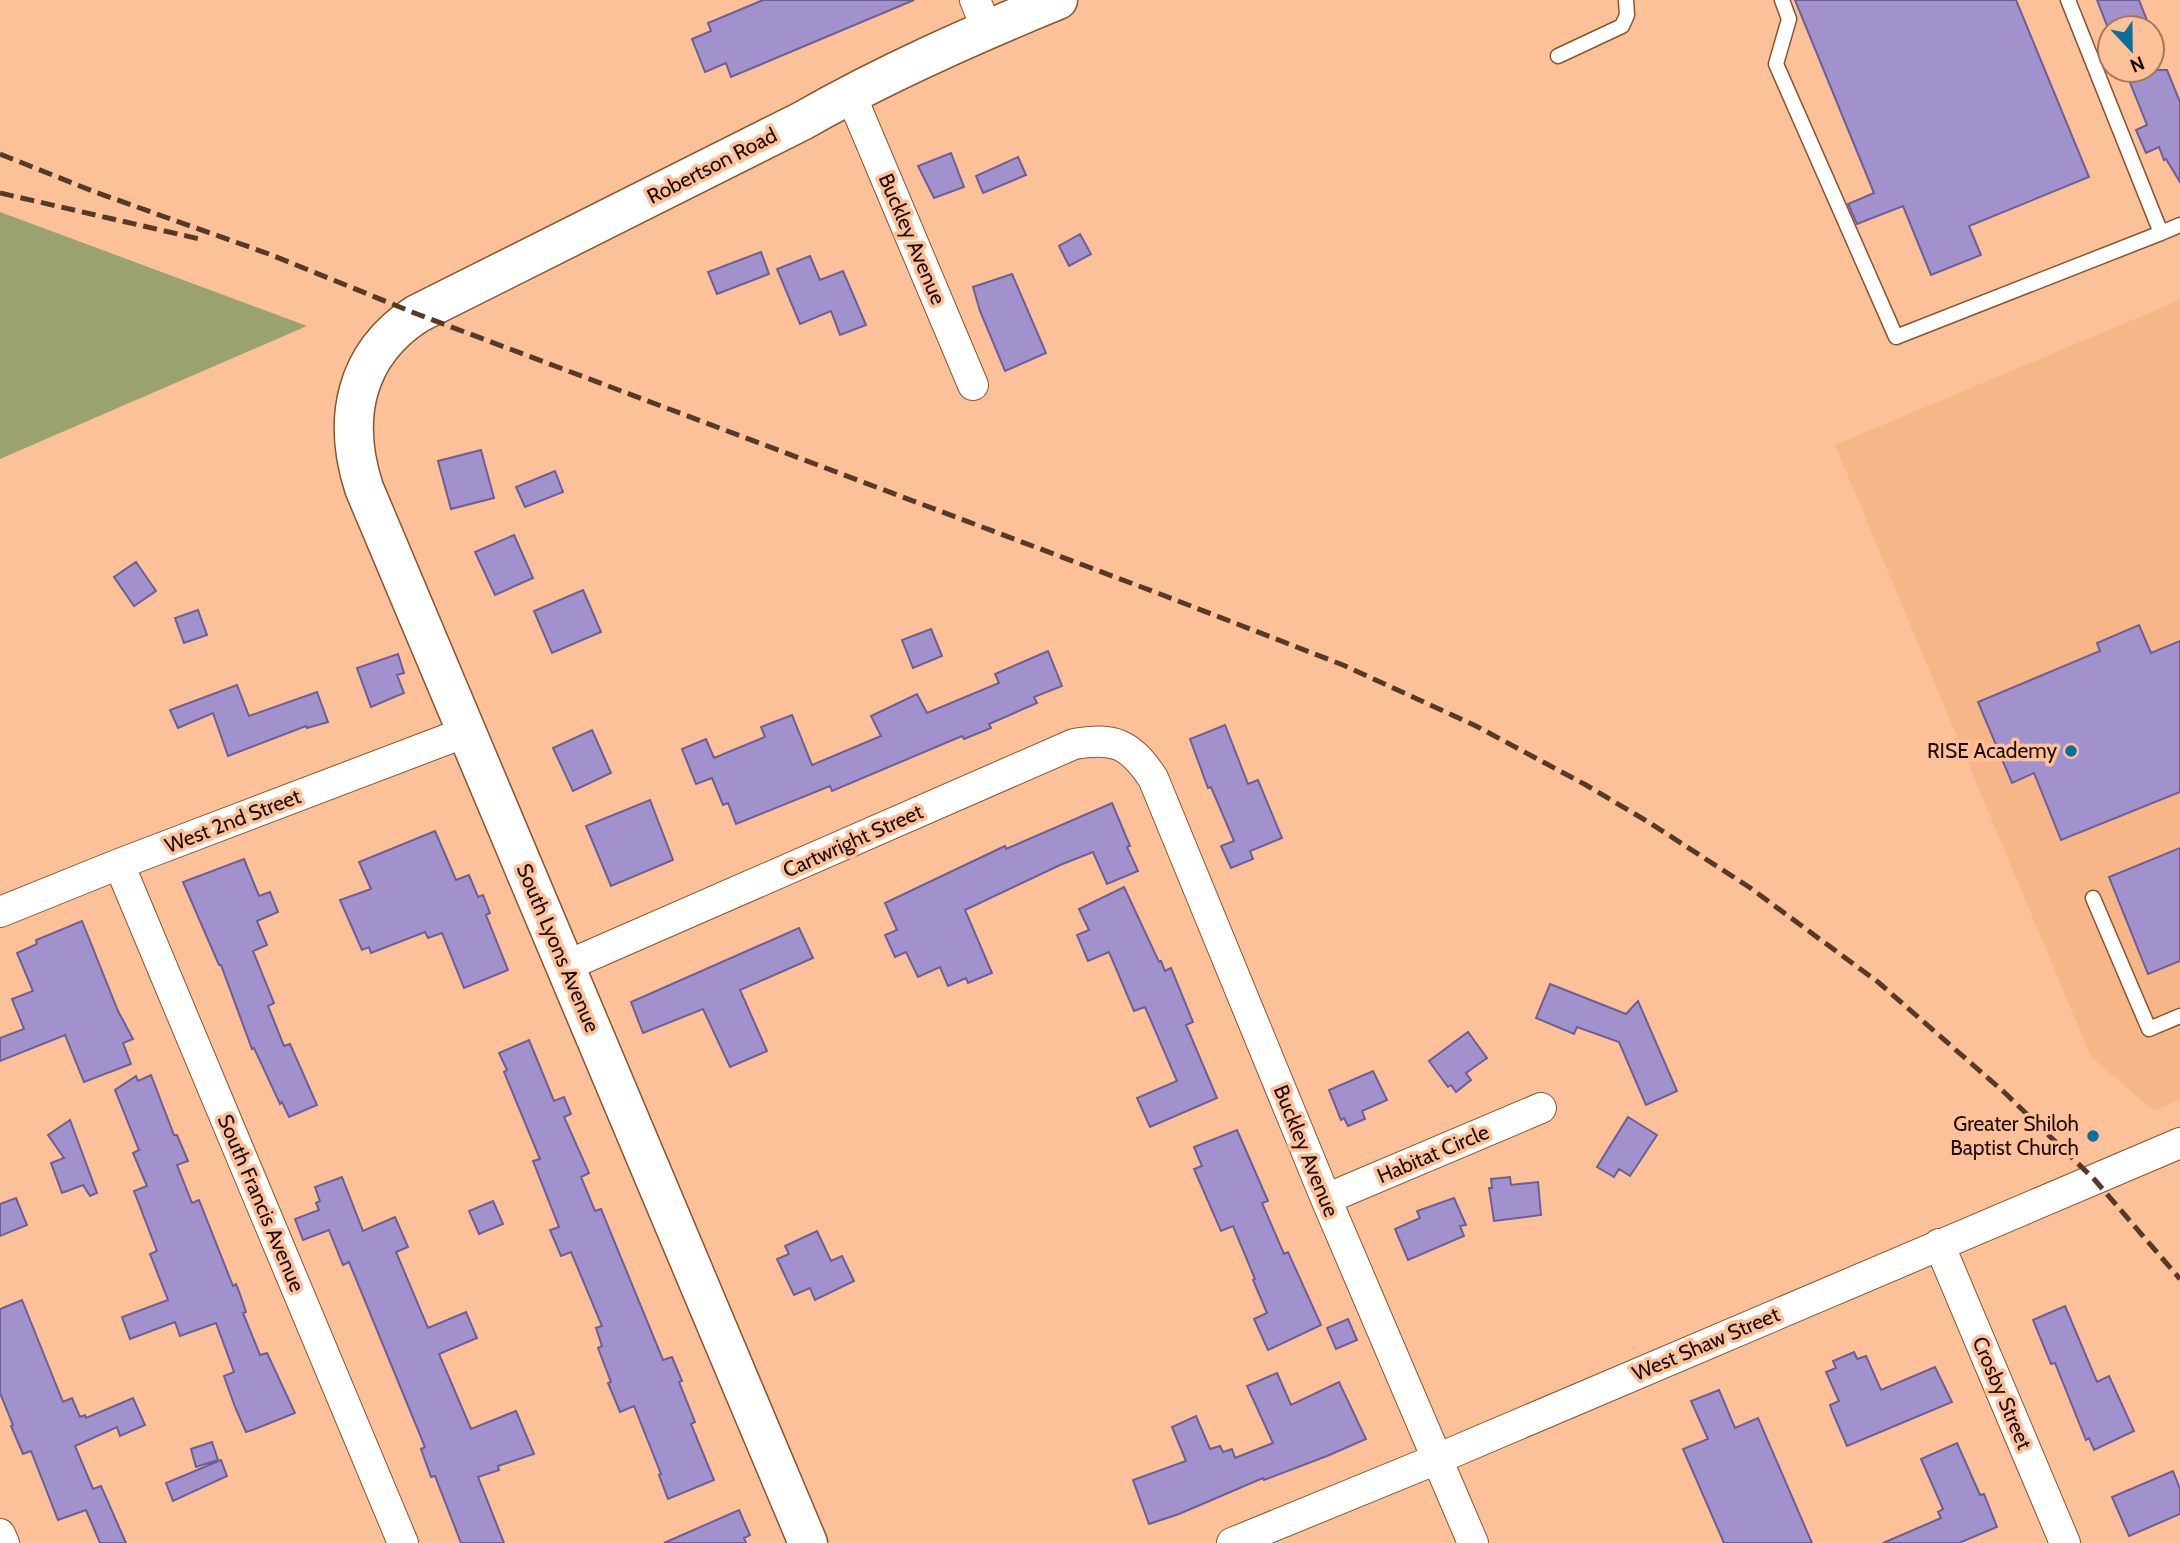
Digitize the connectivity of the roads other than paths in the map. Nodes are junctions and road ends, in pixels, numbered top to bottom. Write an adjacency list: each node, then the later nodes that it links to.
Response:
1 (1058, 0): 5 (street, Robertson Road)
2 (1626, 0): 6 (lane)
3 (1782, 0): 9 (lane)
4 (2068, 0): 9 (lane)
5 (981, 15): 7 (street, Robertson Road)
6 (1558, 56)
7 (850, 93): 10 (street, Robertson Road); 11 (street, Buckley Avenue)
8 (2180, 225): 9 (lane)
9 (2161, 233)
10 (379, 349): 12 (street, South Lyons Avenue)
11 (974, 385)
12 (467, 732): 14 (street, West 2nd Street); 17 (street, South Lyons Avenue)
13 (1141, 760): 17 (street, Cartwright Street); 21 (street, Buckley Avenue)
14 (119, 864): 16 (street, West 2nd Street); 26 (street, South Francis Avenue)
15 (2093, 898): 18 (lane)
16 (0, 912)
17 (566, 965): 27 (street, South Lyons Avenue)
18 (2180, 1016)
19 (1541, 1108): 21 (street, Habitat Circle)
20 (2180, 1143): 22 (street, West Shaw Street)
21 (1325, 1199): 23 (street, Buckley Avenue)
22 (1939, 1244): 23 (street, West Shaw Street); 30 (street, Crosby Street)
23 (1437, 1459): 28 (street, West Shaw Street); 29 (street, Buckley Avenue)
24 (0, 1534): 25 (street)
25 (4, 1543)
26 (403, 1543)
27 (808, 1543)
28 (1231, 1543)
29 (1473, 1543)
30 (2065, 1543)

